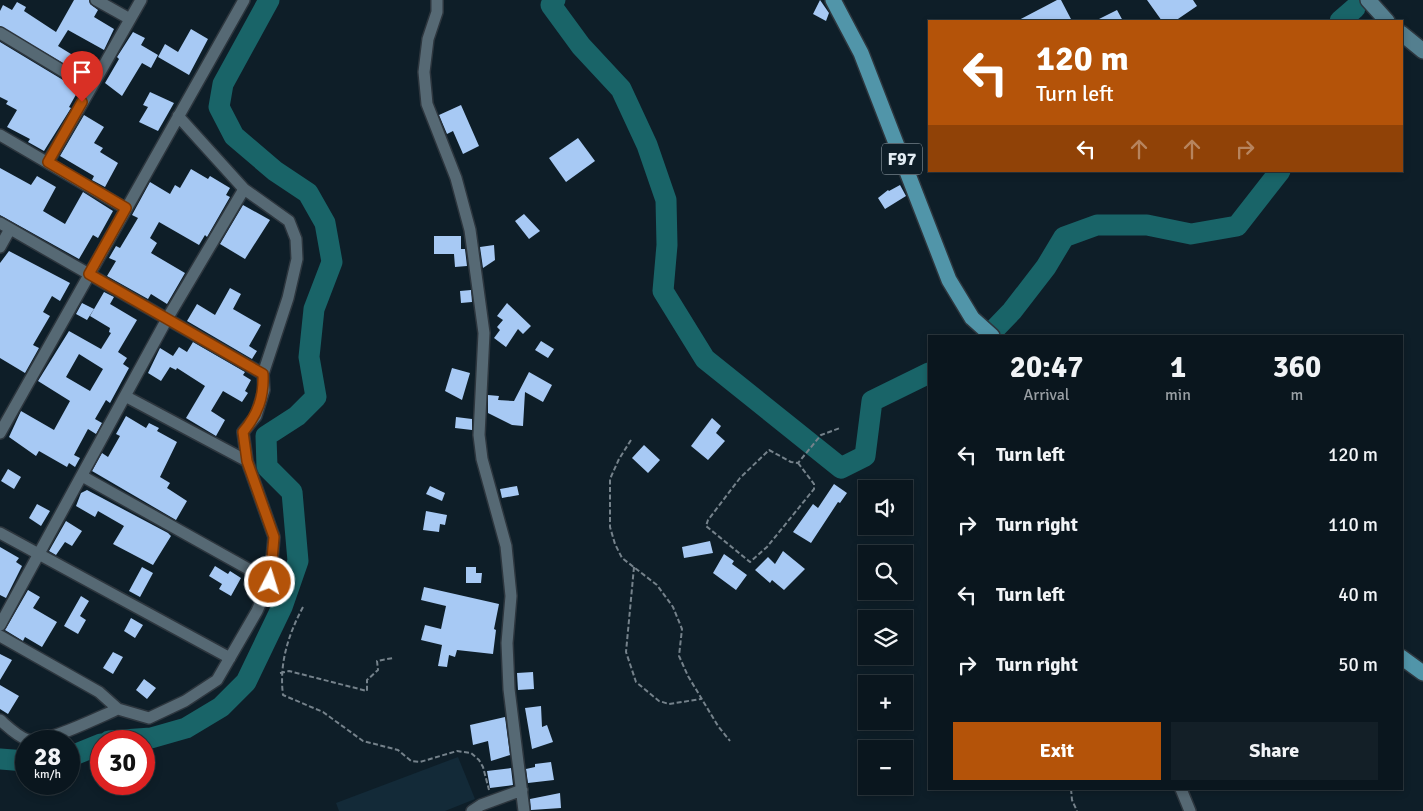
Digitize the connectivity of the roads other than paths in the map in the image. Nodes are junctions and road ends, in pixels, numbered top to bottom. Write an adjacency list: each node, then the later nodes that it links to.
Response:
1 (96, 0): 8 (street)
2 (141, 0): 8 (street)
3 (243, 0): 13 (street)
4 (437, 0): 38 (street)
5 (833, 0): 22 (main road, F97)
6 (1368, 0): 7 (main road)
7 (1383, 18)
8 (130, 19): 12 (street)
9 (0, 32): 12 (street)
10 (1403, 35): 11 (main road)
11 (1423, 50)
12 (90, 88): 15 (street)
13 (178, 116): 16 (street); 17 (street)
14 (0, 134): 15 (street)
15 (48, 162): 17 (street)
16 (244, 189): 21 (street); 23 (street)
17 (126, 208): 20 (street)
18 (5, 226): 19 (street); 20 (street)
19 (0, 247)
20 (89, 274): 21 (street); 25 (street)
21 (167, 318): 23 (street); 24 (street)
22 (991, 335)
23 (263, 374): 26 (street)
24 (125, 396): 26 (street); 27 (street)
25 (0, 433)
26 (247, 461): 30 (street)
27 (82, 476): 29 (street); 30 (street)
28 (0, 533): 29 (street)
29 (38, 554): 31 (street); 33 (street)
30 (270, 582): 33 (street)
31 (0, 625)
32 (0, 636): 36 (street)
33 (230, 658): 36 (street)
34 (1403, 659): 35 (main road)
35 (1423, 674)
36 (118, 709): 37 (street)
37 (0, 720)
38 (522, 790): 40 (street); 41 (street)
39 (1181, 790): 42 (street)
40 (472, 811)
41 (524, 811)
42 (1190, 811)

